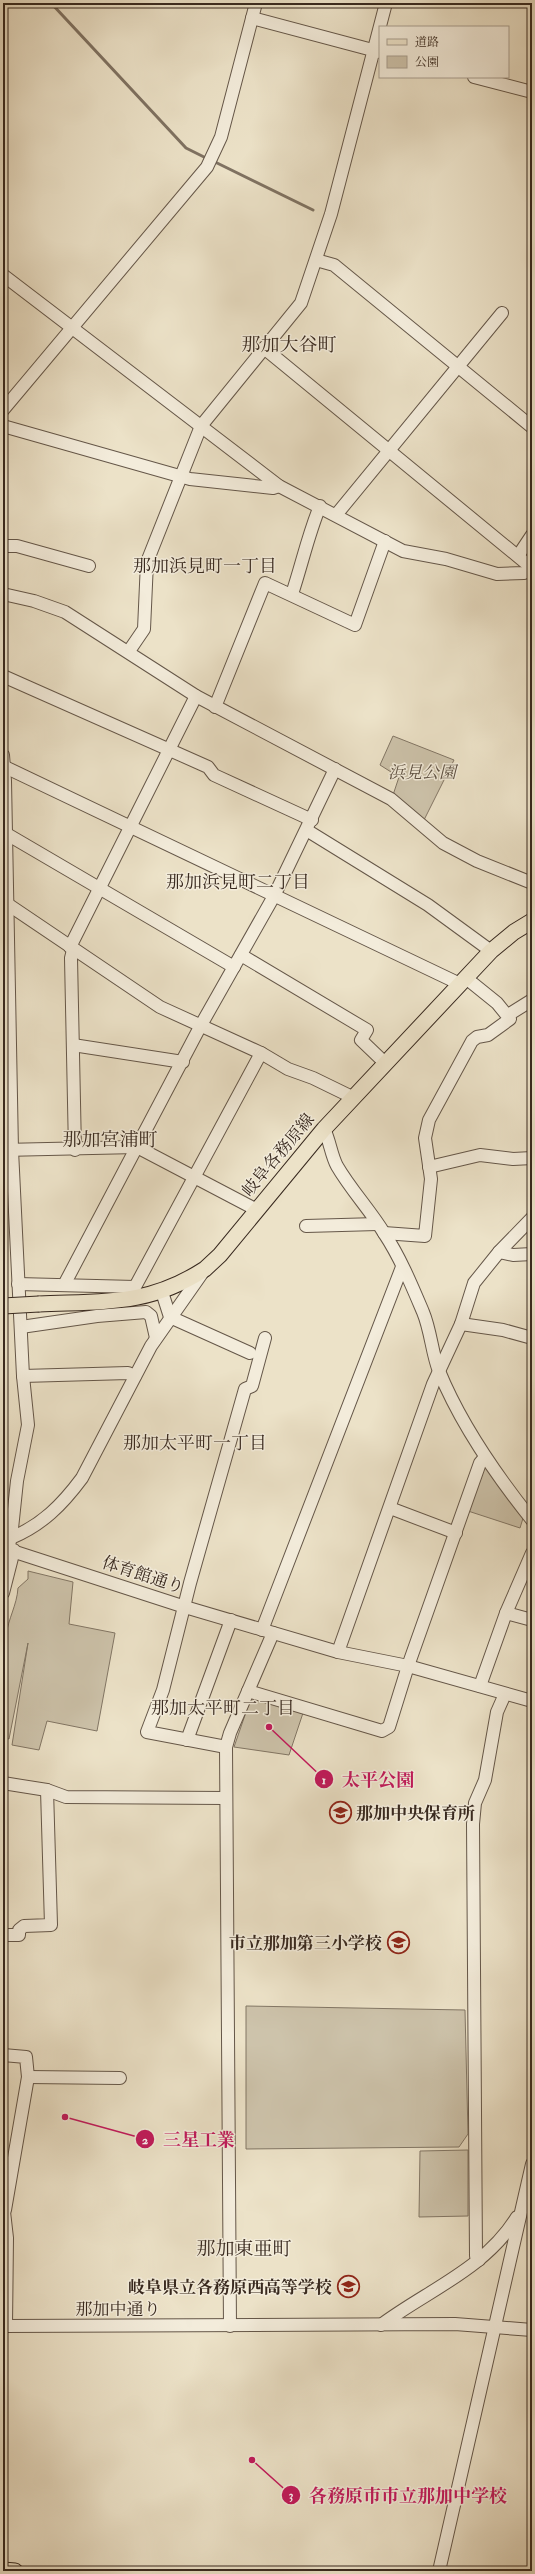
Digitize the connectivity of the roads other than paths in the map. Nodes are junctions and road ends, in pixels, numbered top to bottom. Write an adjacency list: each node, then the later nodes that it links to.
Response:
1 (256, 3): 3 (street)
2 (386, 3): 4 (street)
3 (252, 18): 6 (street); 12 (street)
4 (382, 26)
5 (379, 40): 6 (street)
6 (377, 51): 9 (street)
7 (478, 78): 8 (street)
8 (532, 92)
9 (316, 260): 13 (street); 14 (street)
10 (3, 275): 12 (street)
11 (502, 313): 14 (street)
12 (71, 328): 15 (street); 17 (street)
13 (264, 348): 17 (street); 19 (street)
14 (458, 366): 18 (street); 19 (street)
15 (3, 410)
16 (3, 426): 20 (street)
17 (200, 426): 20 (street); 21 (street)
18 (532, 427)
19 (388, 451): 23 (street); 27 (street)
20 (179, 476): 21 (street); 32 (street)
21 (279, 486): 22 (street)
22 (320, 506): 23 (street); 31 (street)
23 (336, 515): 25 (street)
24 (532, 535): 27 (street)
25 (385, 541): 29 (street); 31 (street)
26 (3, 546): 28 (street)
27 (518, 556): 29 (street)
28 (89, 566)
29 (532, 568)
30 (3, 594): 32 (street)
31 (292, 594): 35 (street)
32 (129, 651): 34 (street)
33 (3, 676): 36 (street)
34 (196, 696): 35 (street); 36 (street)
35 (215, 707): 38 (street)
36 (169, 751): 39 (street); 40 (street)
37 (4, 761): 40 (street); 41 (street)
38 (335, 769): 39 (street); 42 (street)
39 (310, 825): 44 (street); 48 (street)
40 (132, 826): 43 (street); 44 (street)
41 (5, 833): 43 (street); 45 (street)
42 (532, 883)
43 (100, 889): 47 (street); 50 (street)
44 (274, 896): 49 (street); 51 (street)
45 (5, 903): 47 (street); 62 (street)
46 (532, 921): 48 (main road, 岐阜各務原線)
47 (71, 949): 54 (street); 55 (street)
48 (491, 951): 51 (main road, 岐阜各務原線)
49 (241, 955): 50 (street); 58 (street)
50 (234, 967): 54 (street)
51 (463, 981): 53 (street); 58 (main road, 岐阜各務原線)
52 (532, 1000): 53 (street)
53 (508, 1015): 65 (street)
54 (201, 1025): 56 (street); 57 (street)
55 (73, 1045): 57 (street); 63 (street)
56 (261, 1053): 59 (street); 66 (street)
57 (183, 1062): 61 (street)
58 (385, 1063): 59 (main road, 岐阜各務原線)
59 (352, 1097): 60 (main road, 岐阜各務原線)
60 (324, 1129): 67 (main road, 岐阜各務原線); 70 (street)
61 (137, 1147): 63 (street); 66 (street); 76 (street)
62 (7, 1150): 63 (street); 75 (street)
63 (75, 1150)
64 (532, 1158): 65 (street)
65 (429, 1167): 70 (street)
66 (194, 1176): 67 (street); 76 (street)
67 (257, 1210): 74 (main road, 岐阜各務原線)
68 (532, 1218): 71 (street)
69 (306, 1226): 70 (street)
70 (381, 1229): 73 (street)
71 (499, 1252): 72 (street); 80 (street)
72 (532, 1254)
73 (402, 1267): 86 (street); 100 (street)
74 (205, 1269): 77 (main road, 岐阜各務原線); 79 (street)
75 (18, 1284): 76 (street); 81 (street)
76 (64, 1285)
77 (162, 1292): 78 (main road, 岐阜各務原線, bridge); 79 (street)
78 (3, 1306)
79 (170, 1317): 82 (street); 85 (street)
80 (461, 1324): 84 (street); 86 (street)
81 (21, 1327): 82 (street); 87 (street)
82 (156, 1338): 88 (street)
83 (265, 1338): 96 (street)
84 (532, 1338)
85 (250, 1353)
86 (438, 1370): 89 (street); 90 (street)
87 (23, 1376): 88 (street); 93 (street)
88 (135, 1376): 93 (street)
89 (485, 1457): 91 (street); 92 (street)
90 (390, 1508): 92 (street); 101 (street)
91 (532, 1520)
92 (456, 1533): 102 (street)
93 (9, 1546): 95 (street); 96 (street, 体育館通り)
94 (532, 1553): 97 (street)
95 (3, 1593)
96 (185, 1607): 98 (street, 体育館通り); 107 (street)
97 (506, 1613): 99 (street); 103 (street)
98 (231, 1620): 100 (street, 体育館通り); 107 (street)
99 (532, 1620)
100 (267, 1632): 101 (street, 体育館通り); 104 (street)
101 (338, 1652): 102 (street)
102 (408, 1666): 103 (street); 104 (street)
103 (480, 1686): 105 (street)
104 (248, 1691): 108 (street)
105 (505, 1694): 106 (street); 120 (street)
106 (532, 1701)
107 (187, 1740): 108 (street)
108 (226, 1746): 111 (street)
109 (3, 1783): 110 (street)
110 (47, 1790): 111 (street); 112 (street)
111 (225, 1798): 123 (street)
112 (3, 1935)
113 (3, 2055): 114 (street)
114 (28, 2077): 115 (street); 118 (street)
115 (120, 2078)
116 (532, 2164): 117 (street)
117 (529, 2186): 119 (street)
118 (4, 2206): 122 (street)
119 (522, 2209): 120 (street); 124 (street)
120 (479, 2260): 121 (street)
121 (381, 2325): 123 (street, 那加中通り); 124 (street, 那加中通り)
122 (5, 2326): 123 (street, 那加中通り)
123 (230, 2326)
124 (494, 2327): 125 (street); 128 (street)
125 (532, 2330)
126 (3, 2570): 127 (main road)
127 (15, 2571)
128 (439, 2571)

